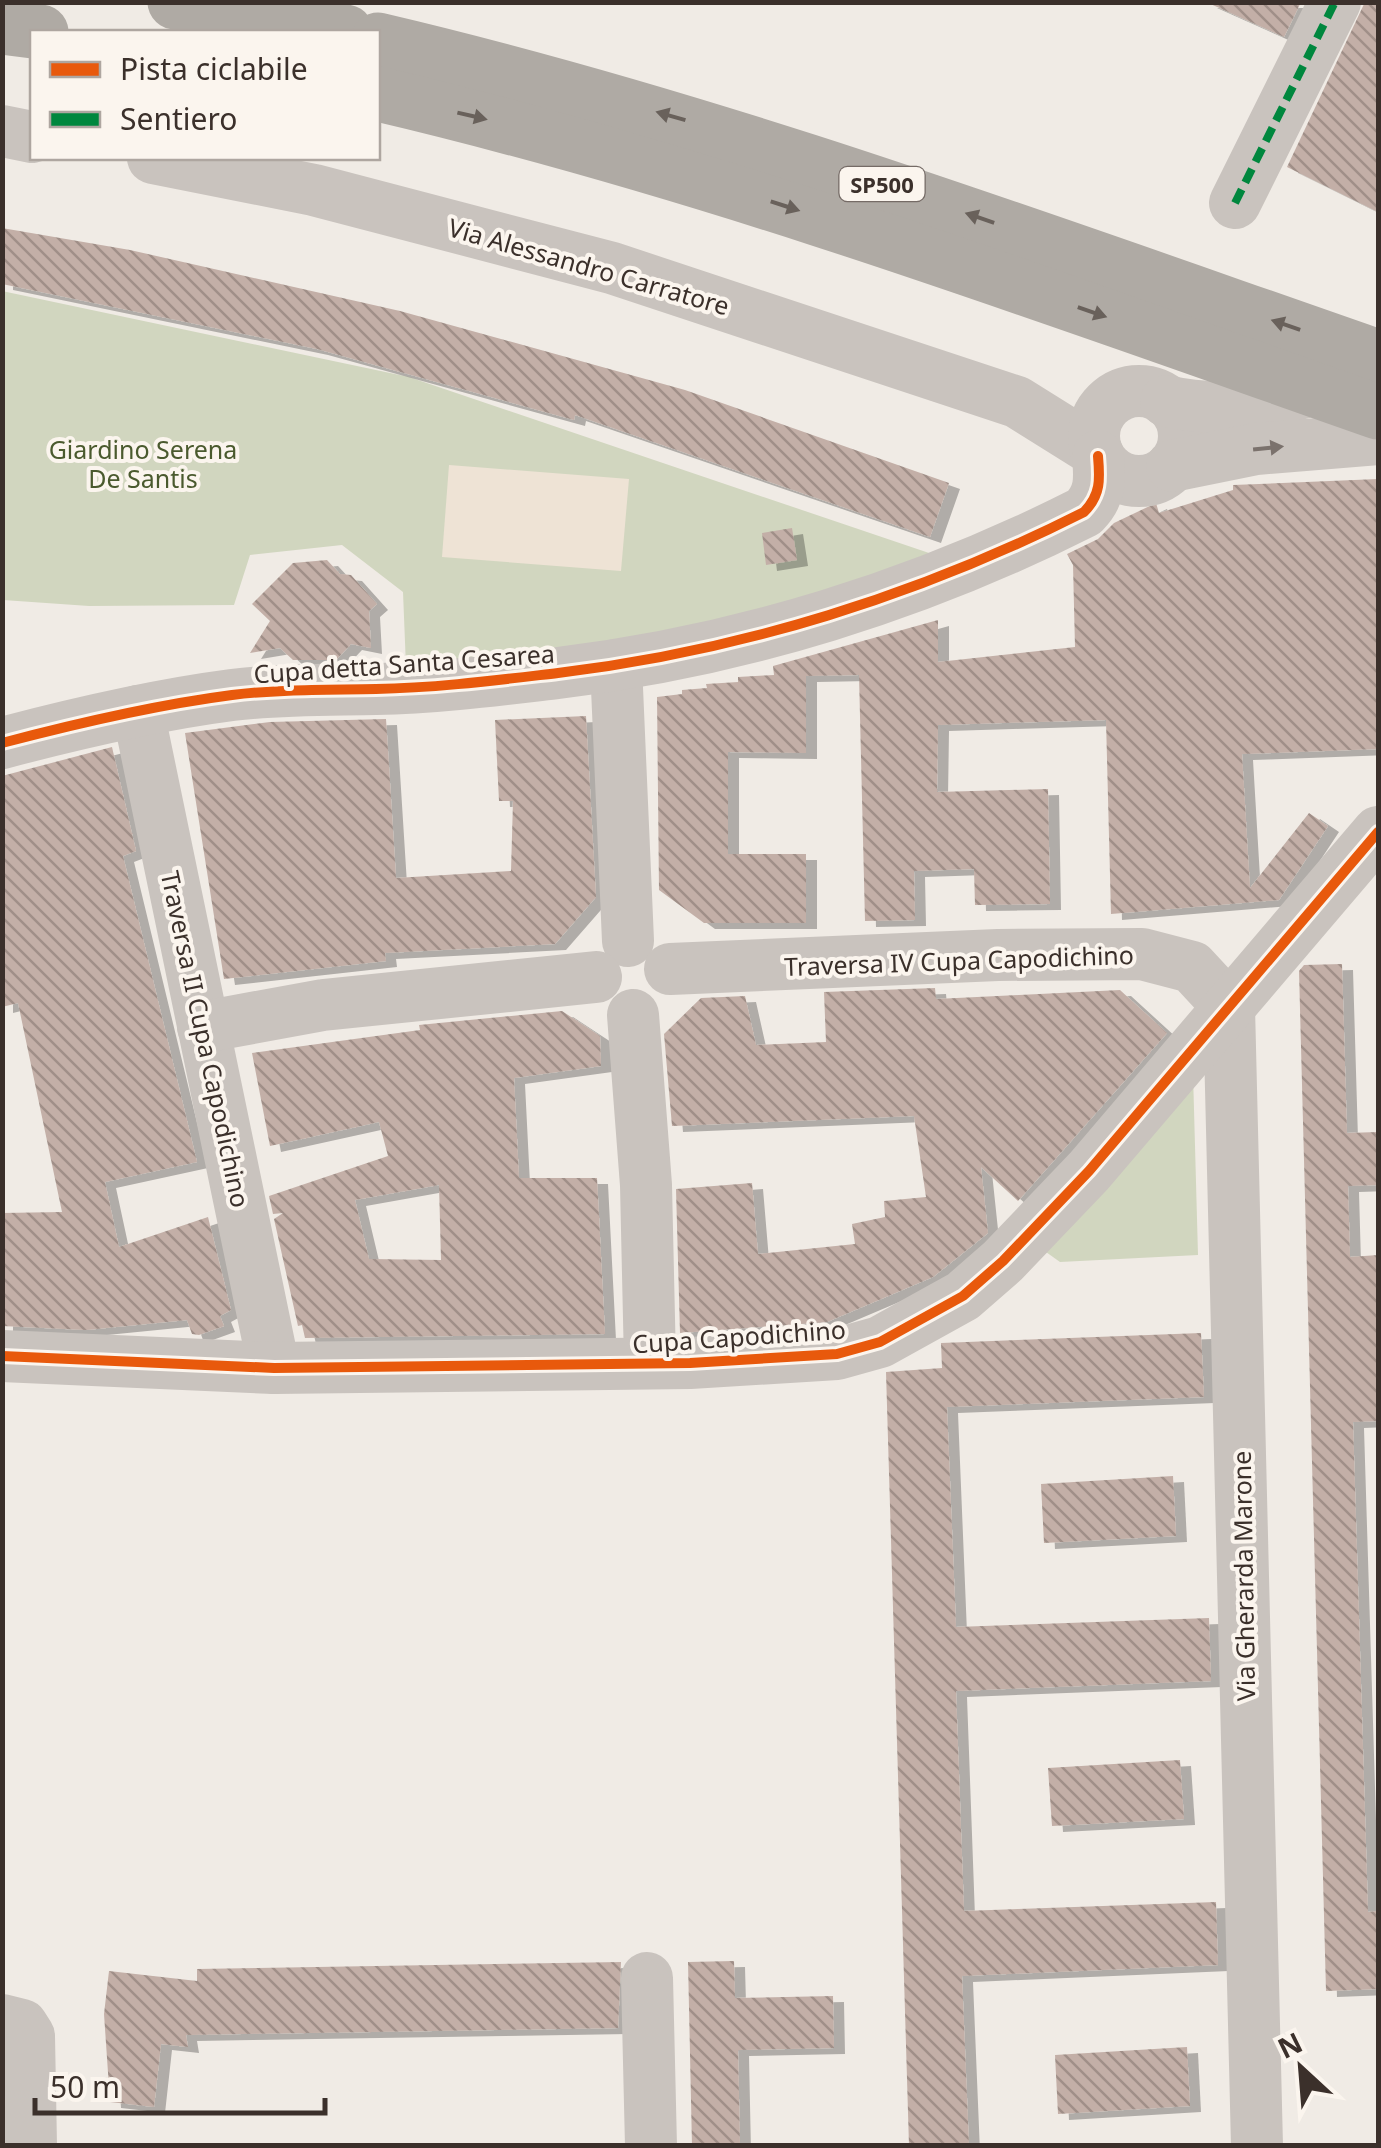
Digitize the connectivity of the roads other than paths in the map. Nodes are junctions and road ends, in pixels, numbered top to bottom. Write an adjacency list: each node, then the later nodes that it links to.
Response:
1 (175, 2): 4 (highway)
2 (1335, 2): 11 (street)
3 (2, 27): 5 (highway)
4 (335, 30)
5 (30, 31)
6 (380, 40): 12 (highway, SP500, one-way to 6)
7 (380, 94): 17 (highway, SP500, one-way to 17, bridge)
8 (2, 131): 9 (street)
9 (30, 136)
10 (163, 160): 16 (street, Via Alessandro Carratore)
11 (1235, 203)
12 (1378, 357)
13 (1378, 372): 15 (street)
14 (1110, 401): 15 (street); 16 (street, Via Alessandro Carratore); 19 (street)
15 (1166, 401): 20 (street)
16 (1017, 402): 19 (street, Via Alessandro Carratore)
17 (1378, 412)
18 (1378, 439): 20 (street, one-way to 18)
19 (1098, 454): 20 (street); 21 (street, Cupa detta Santa Cesarea)
20 (1172, 466)
21 (616, 664): 22 (street, Cupa detta Santa Cesarea); 25 (street)
22 (138, 711): 23 (street, Cupa detta Santa Cesarea); 27 (street, Traversa II Cupa Capodichino)
23 (2, 743)
24 (1378, 832): 26 (street, Cupa Capodichino)
25 (631, 962): 26 (street, Traversa IV Cupa Capodichino); 27 (street, Traversa IV Cupa Capodichino); 29 (street)
26 (1230, 1007): 29 (street, Cupa Capodichino); 35 (street, Via Gherarda Marone)
27 (203, 1027): 30 (street, Traversa II Cupa Capodichino)
28 (2, 1356): 30 (street, Cupa Capodichino)
29 (650, 1363): 30 (street, Cupa Capodichino)
30 (274, 1368)
31 (648, 1978): 34 (street)
32 (2, 2020): 33 (street)
33 (31, 2146)
34 (651, 2146)
35 (1257, 2146)

